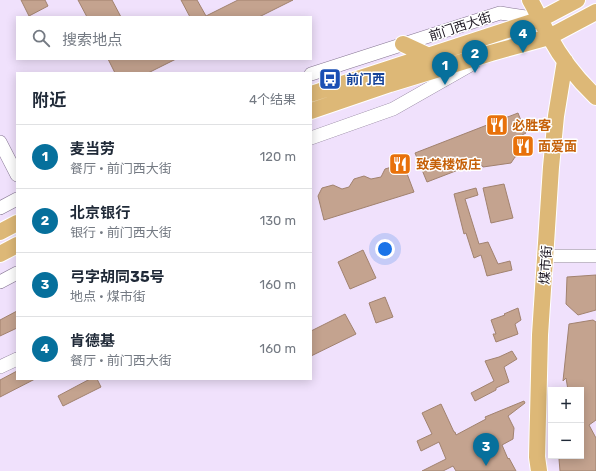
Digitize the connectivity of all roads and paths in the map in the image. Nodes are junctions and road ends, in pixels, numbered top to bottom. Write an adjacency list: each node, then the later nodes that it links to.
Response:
1 (530, 0): 4 (main road)
2 (577, 0): 4 (main road)
3 (596, 12): 5 (main road)
4 (541, 19): 5 (main road); 6 (street, 前门西大街); 8 (main road, 前门西大街)
5 (549, 37): 7 (main road); 9 (main road)
6 (403, 44): 8 (main road); 10 (street, 前门西大街)
7 (491, 53): 13 (main road); 14 (street)
8 (429, 56): 11 (main road, 前门西大街)
9 (565, 61): 12 (main road); 23 (main road, 煤市街)
10 (312, 74)
11 (312, 94)
12 (596, 97)
13 (312, 111)
14 (312, 138)
15 (0, 142): 16 (street)
16 (16, 173)
17 (16, 200): 18 (street)
18 (0, 208)
19 (16, 224): 20 (main road)
20 (0, 232)
21 (16, 246): 22 (main road)
22 (0, 254)
23 (545, 256): 24 (street); 29 (main road, 煤市街)
24 (596, 256)
25 (16, 274): 26 (street)
26 (0, 282)
27 (16, 359): 28 (street)
28 (0, 367)
29 (539, 471)

